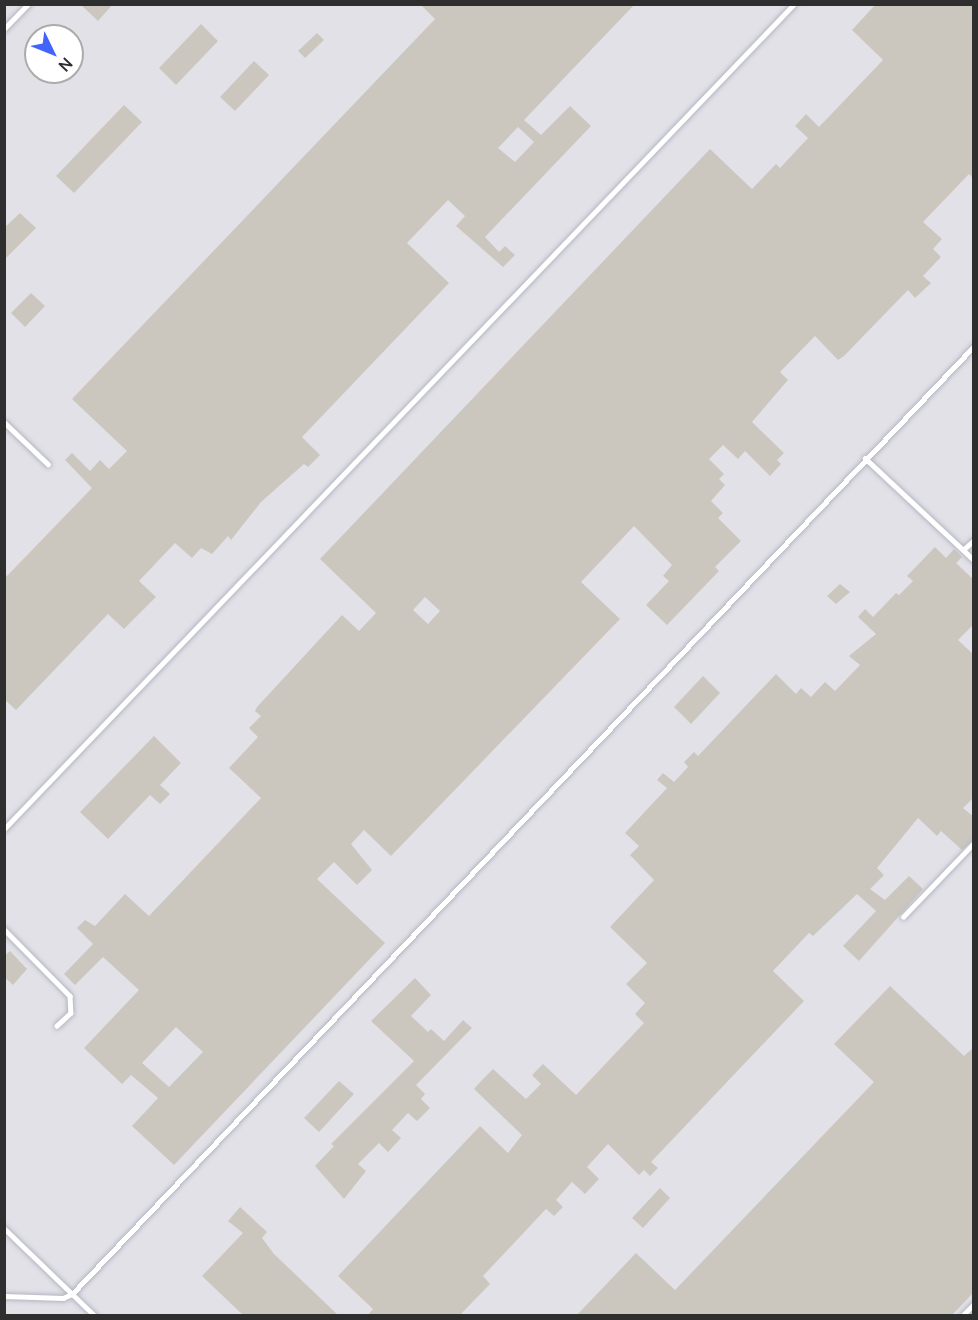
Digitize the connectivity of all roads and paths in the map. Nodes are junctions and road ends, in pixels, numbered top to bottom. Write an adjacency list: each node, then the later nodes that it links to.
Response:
1 (28, 4): 3 (lane)
2 (794, 4): 11 (lane)
3 (4, 29)
4 (974, 346): 6 (lane)
5 (4, 422): 7 (lane)
6 (865, 458): 9 (lane); 17 (lane)
7 (48, 464)
8 (974, 540): 9 (lane)
9 (963, 550): 10 (lane)
10 (974, 560)
11 (4, 829)
12 (974, 843): 13 (lane)
13 (903, 917)
14 (4, 929): 15 (lane)
15 (57, 1026)
16 (4, 1228): 17 (lane)
17 (72, 1294): 18 (lane); 20 (lane)
18 (4, 1296)
19 (974, 1304): 21 (lane)
20 (95, 1316)
21 (962, 1316)

